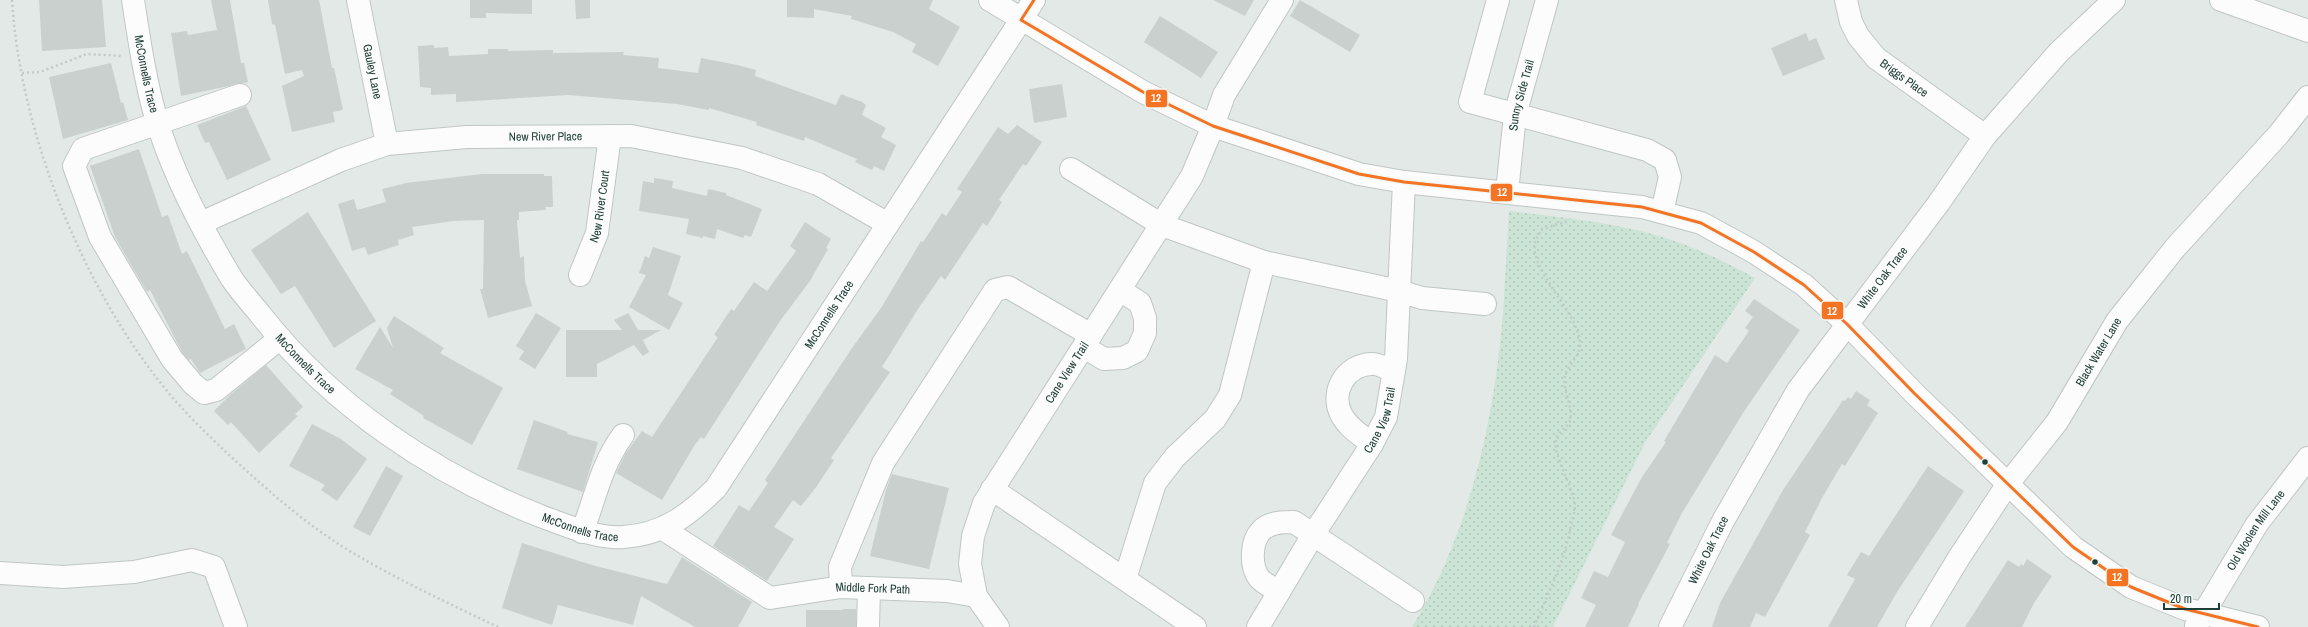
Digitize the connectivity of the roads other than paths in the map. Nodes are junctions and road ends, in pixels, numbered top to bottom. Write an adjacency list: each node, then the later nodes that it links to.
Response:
1 (133, 0): 16 (street, McConnells Trace)
2 (358, 0): 20 (street, Gauley Lane)
3 (990, 0): 11 (street)
4 (1034, 0): 11 (street, McConnells Trace)
5 (1282, 0): 17 (street)
6 (1498, 0): 15 (street)
7 (1547, 0): 15 (street, Sunny Side Trail)
8 (1846, 0): 19 (street, Briggs Place)
9 (2114, 0): 19 (street, White Oak Trace)
10 (2221, 0): 12 (street)
11 (1021, 20): 17 (street); 26 (street, McConnells Trace)
12 (2308, 31)
13 (240, 95): 16 (street)
14 (2308, 97): 40 (street, Black Water Lane)
15 (1515, 115): 23 (street, Sunny Side Trail); 24 (street)
16 (158, 122): 25 (street, McConnells Trace); 34 (street)
17 (1213, 126): 22 (street); 27 (street, Cane View Trail)
18 (610, 136): 20 (street, New River Place); 26 (street, New River Place); 29 (street, New River Court)
19 (1986, 136): 33 (street, White Oak Trace)
20 (387, 144): 25 (street, New River Place)
21 (1071, 169): 27 (street)
22 (1404, 182): 23 (street); 31 (street, Cane View Trail)
23 (1507, 192): 24 (street)
24 (1662, 212): 33 (street)
25 (201, 222): 34 (street, McConnells Trace)
26 (888, 224): 42 (street, McConnells Trace)
27 (1162, 225): 28 (street); 30 (street, Cane View Trail)
28 (1264, 262): 31 (street); 46 (street)
29 (580, 275)
30 (1120, 290): 35 (street, Cane View Trail); 35 (street)
31 (1399, 291): 32 (street); 36 (street, Cane View Trail)
32 (1485, 304)
33 (1848, 324): 40 (street); 58 (street, White Oak Trace)
34 (279, 339): 43 (street, McConnells Trace)
35 (1087, 341): 41 (street, Cane View Trail); 47 (street)
36 (1394, 371): 38 (street, Cane View Trail); 38 (street)
37 (623, 435): 43 (street)
38 (1372, 444): 44 (street, Cane View Trail)
39 (2308, 458): 52 (street, Old Woolen Mill Lane)
40 (2007, 485): 52 (street); 59 (street, Black Water Lane)
41 (992, 489): 46 (street); 50 (street, Cane View Trail)
42 (663, 529): 43 (street, McConnells Trace); 47 (street, Middle Fork Path)
43 (582, 532)
44 (1313, 535): 49 (street, Cane View Trail); 49 (street); 51 (street)
45 (0, 573): 53 (street)
46 (1125, 579): 56 (street)
47 (841, 587): 48 (street, Middle Fork Path)
48 (869, 588): 50 (street, Middle Fork Path); 54 (street)
49 (1279, 592): 57 (street, Cane View Trail)
50 (976, 596): 55 (street, Cane View Trail)
51 (1413, 601)
52 (2199, 620): 60 (street)
53 (236, 627)
54 (868, 627)
55 (998, 627)
56 (1195, 627)
57 (1258, 627)
58 (1670, 627)
59 (1917, 627)
60 (2258, 627)

